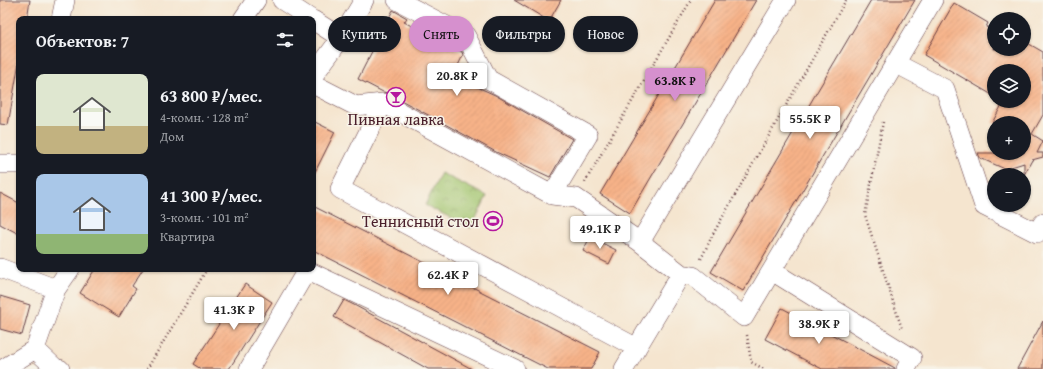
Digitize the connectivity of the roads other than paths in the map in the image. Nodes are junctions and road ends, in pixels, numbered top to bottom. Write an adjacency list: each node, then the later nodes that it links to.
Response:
1 (65, 0): 8 (street)
2 (256, 0): 9 (street)
3 (282, 0): 10 (street)
4 (364, 0): 11 (street)
5 (397, 0): 21 (street)
6 (786, 0): 23 (street)
7 (933, 0): 15 (street)
8 (62, 16)
9 (245, 16)
10 (306, 16)
11 (354, 16)
12 (316, 22): 13 (street)
13 (328, 30)
14 (331, 52): 16 (street)
15 (895, 63): 22 (street); 25 (street)
16 (316, 72)
17 (316, 86): 18 (street)
18 (383, 103): 21 (street); 31 (street)
19 (0, 164): 20 (street)
20 (16, 164)
21 (552, 195): 23 (street)
22 (1043, 223)
23 (640, 242): 29 (street)
24 (0, 268): 30 (street)
25 (772, 271): 29 (street); 33 (street)
26 (68, 272): 30 (street)
27 (305, 272): 36 (street)
28 (310, 272): 37 (street)
29 (687, 275): 31 (street)
30 (56, 289): 32 (street)
31 (637, 348): 38 (street)
32 (35, 349): 34 (street); 35 (street)
33 (909, 364)
34 (3, 369)
35 (60, 369)
36 (249, 369)
37 (515, 369)
38 (624, 369)

